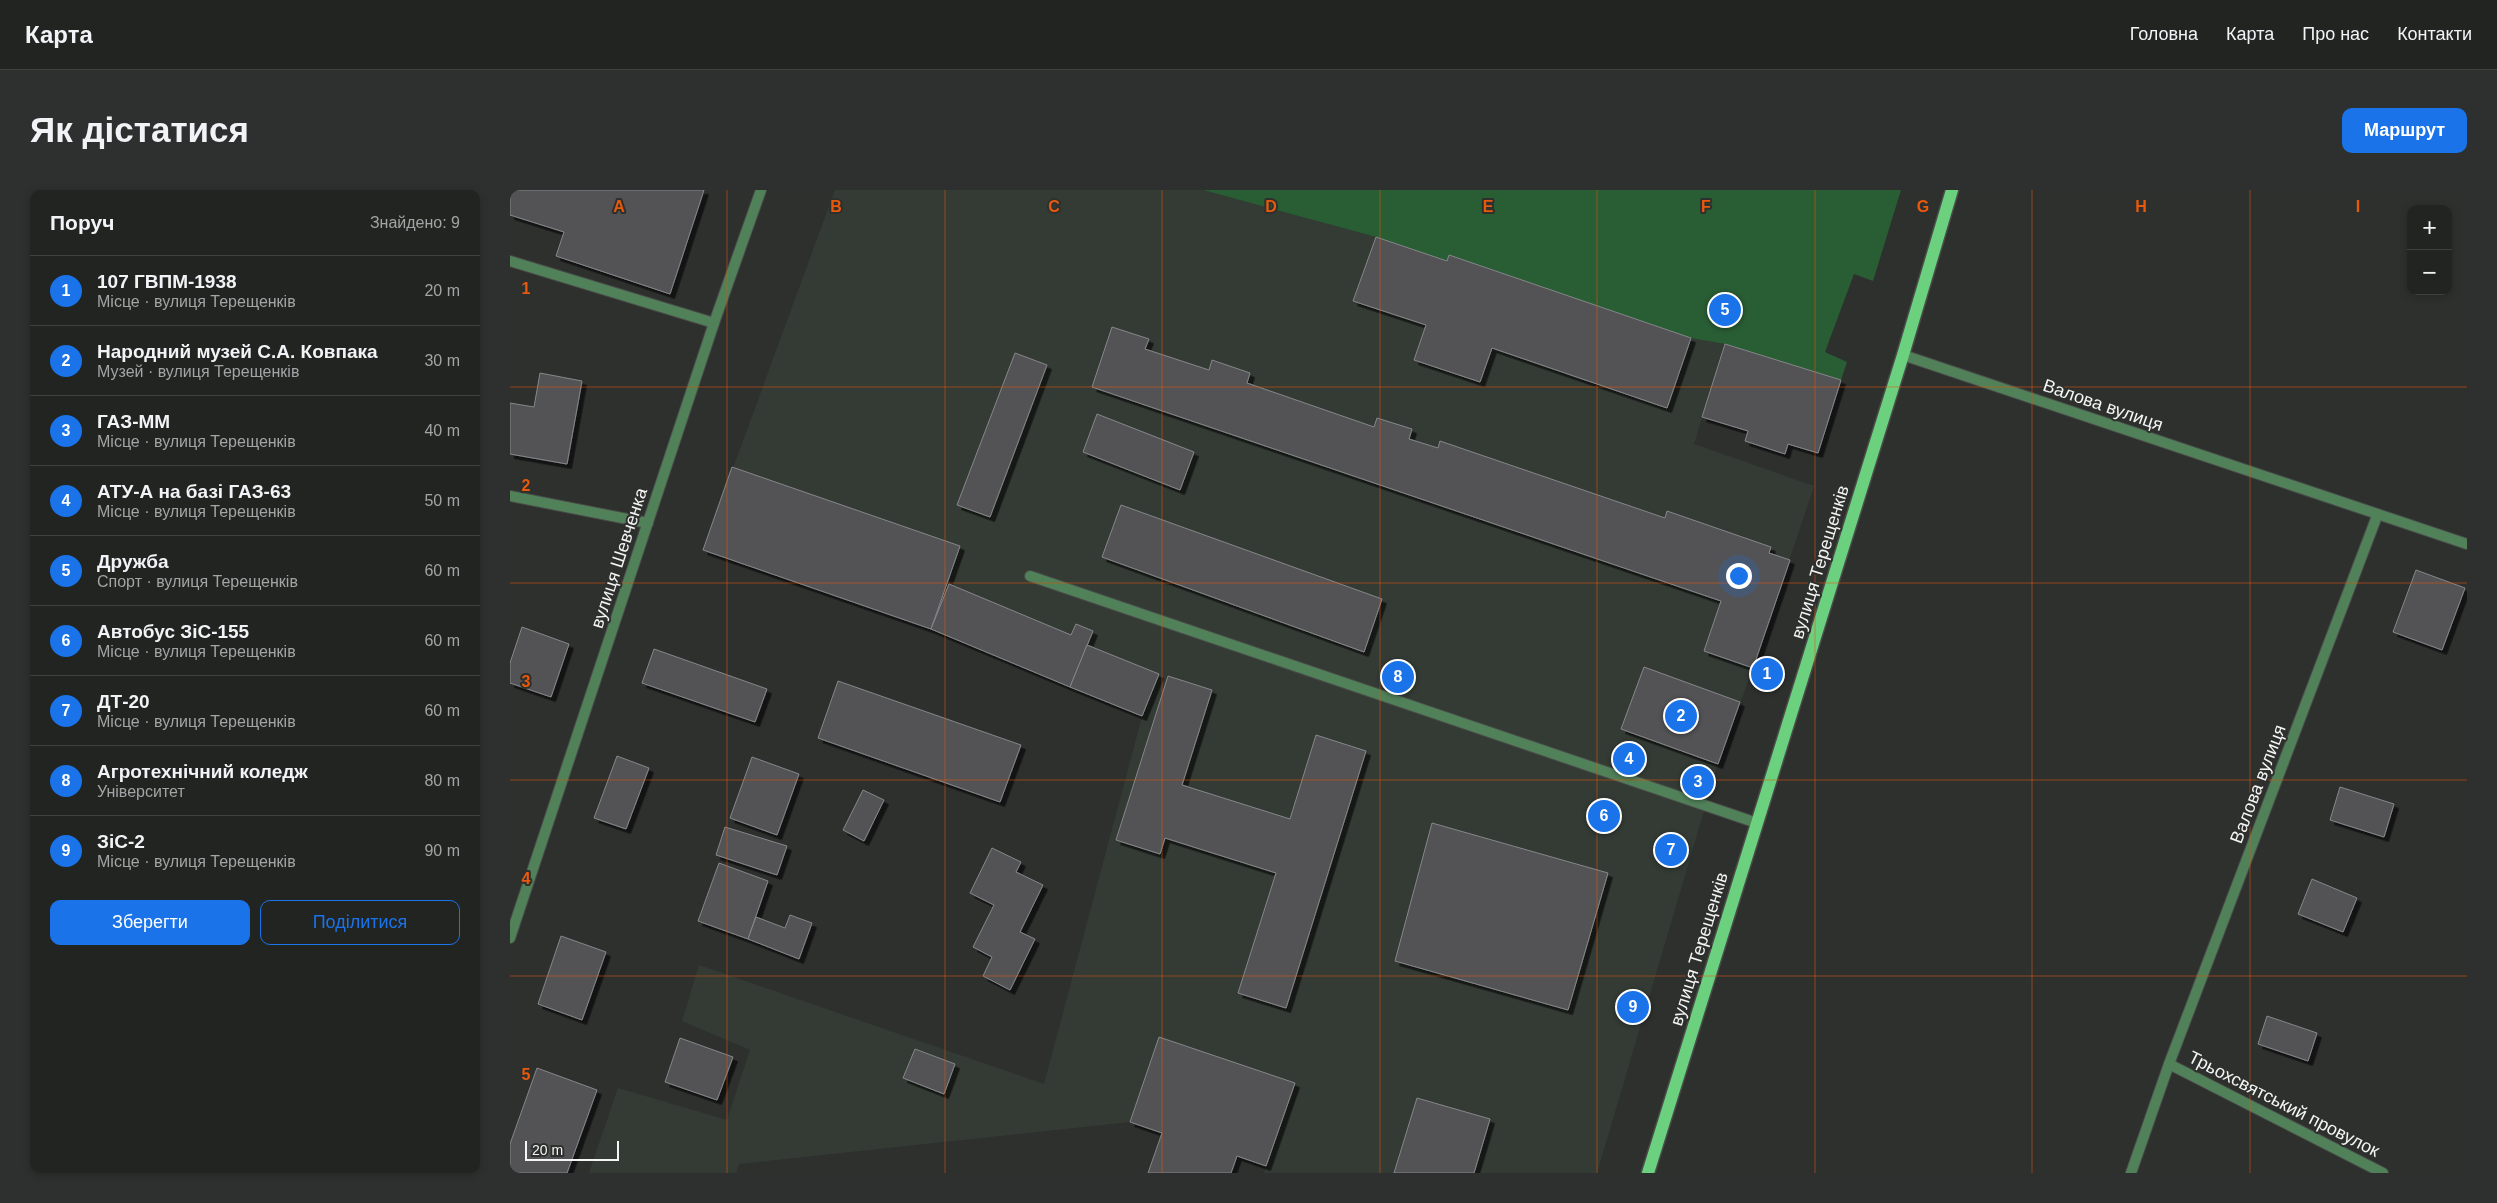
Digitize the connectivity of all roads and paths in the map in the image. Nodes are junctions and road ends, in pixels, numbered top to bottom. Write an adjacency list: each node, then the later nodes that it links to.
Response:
1 (761, 190): 4 (street, вулиця Шевченка)
2 (1952, 190): 5 (main road, вулиця Терещенків)
3 (510, 261): 4 (street)
4 (714, 323): 8 (street, вулиця Шевченка)
5 (1903, 355): 7 (street, Валова вулиця); 11 (main road, вулиця Терещенків)
6 (510, 496): 8 (street)
7 (2377, 516): 9 (street, Валова вулиця); 13 (street, Валова вулиця)
8 (648, 522): 12 (street, вулиця Шевченка)
9 (2467, 544)
10 (1030, 576): 11 (street)
11 (1757, 823): 14 (main road, вулиця Терещенків)
12 (510, 938)
13 (2169, 1064): 15 (street, Валова вулиця); 16 (street, Трьохсвятський провулок)
14 (1648, 1173)
15 (2131, 1173)
16 (2384, 1173)

